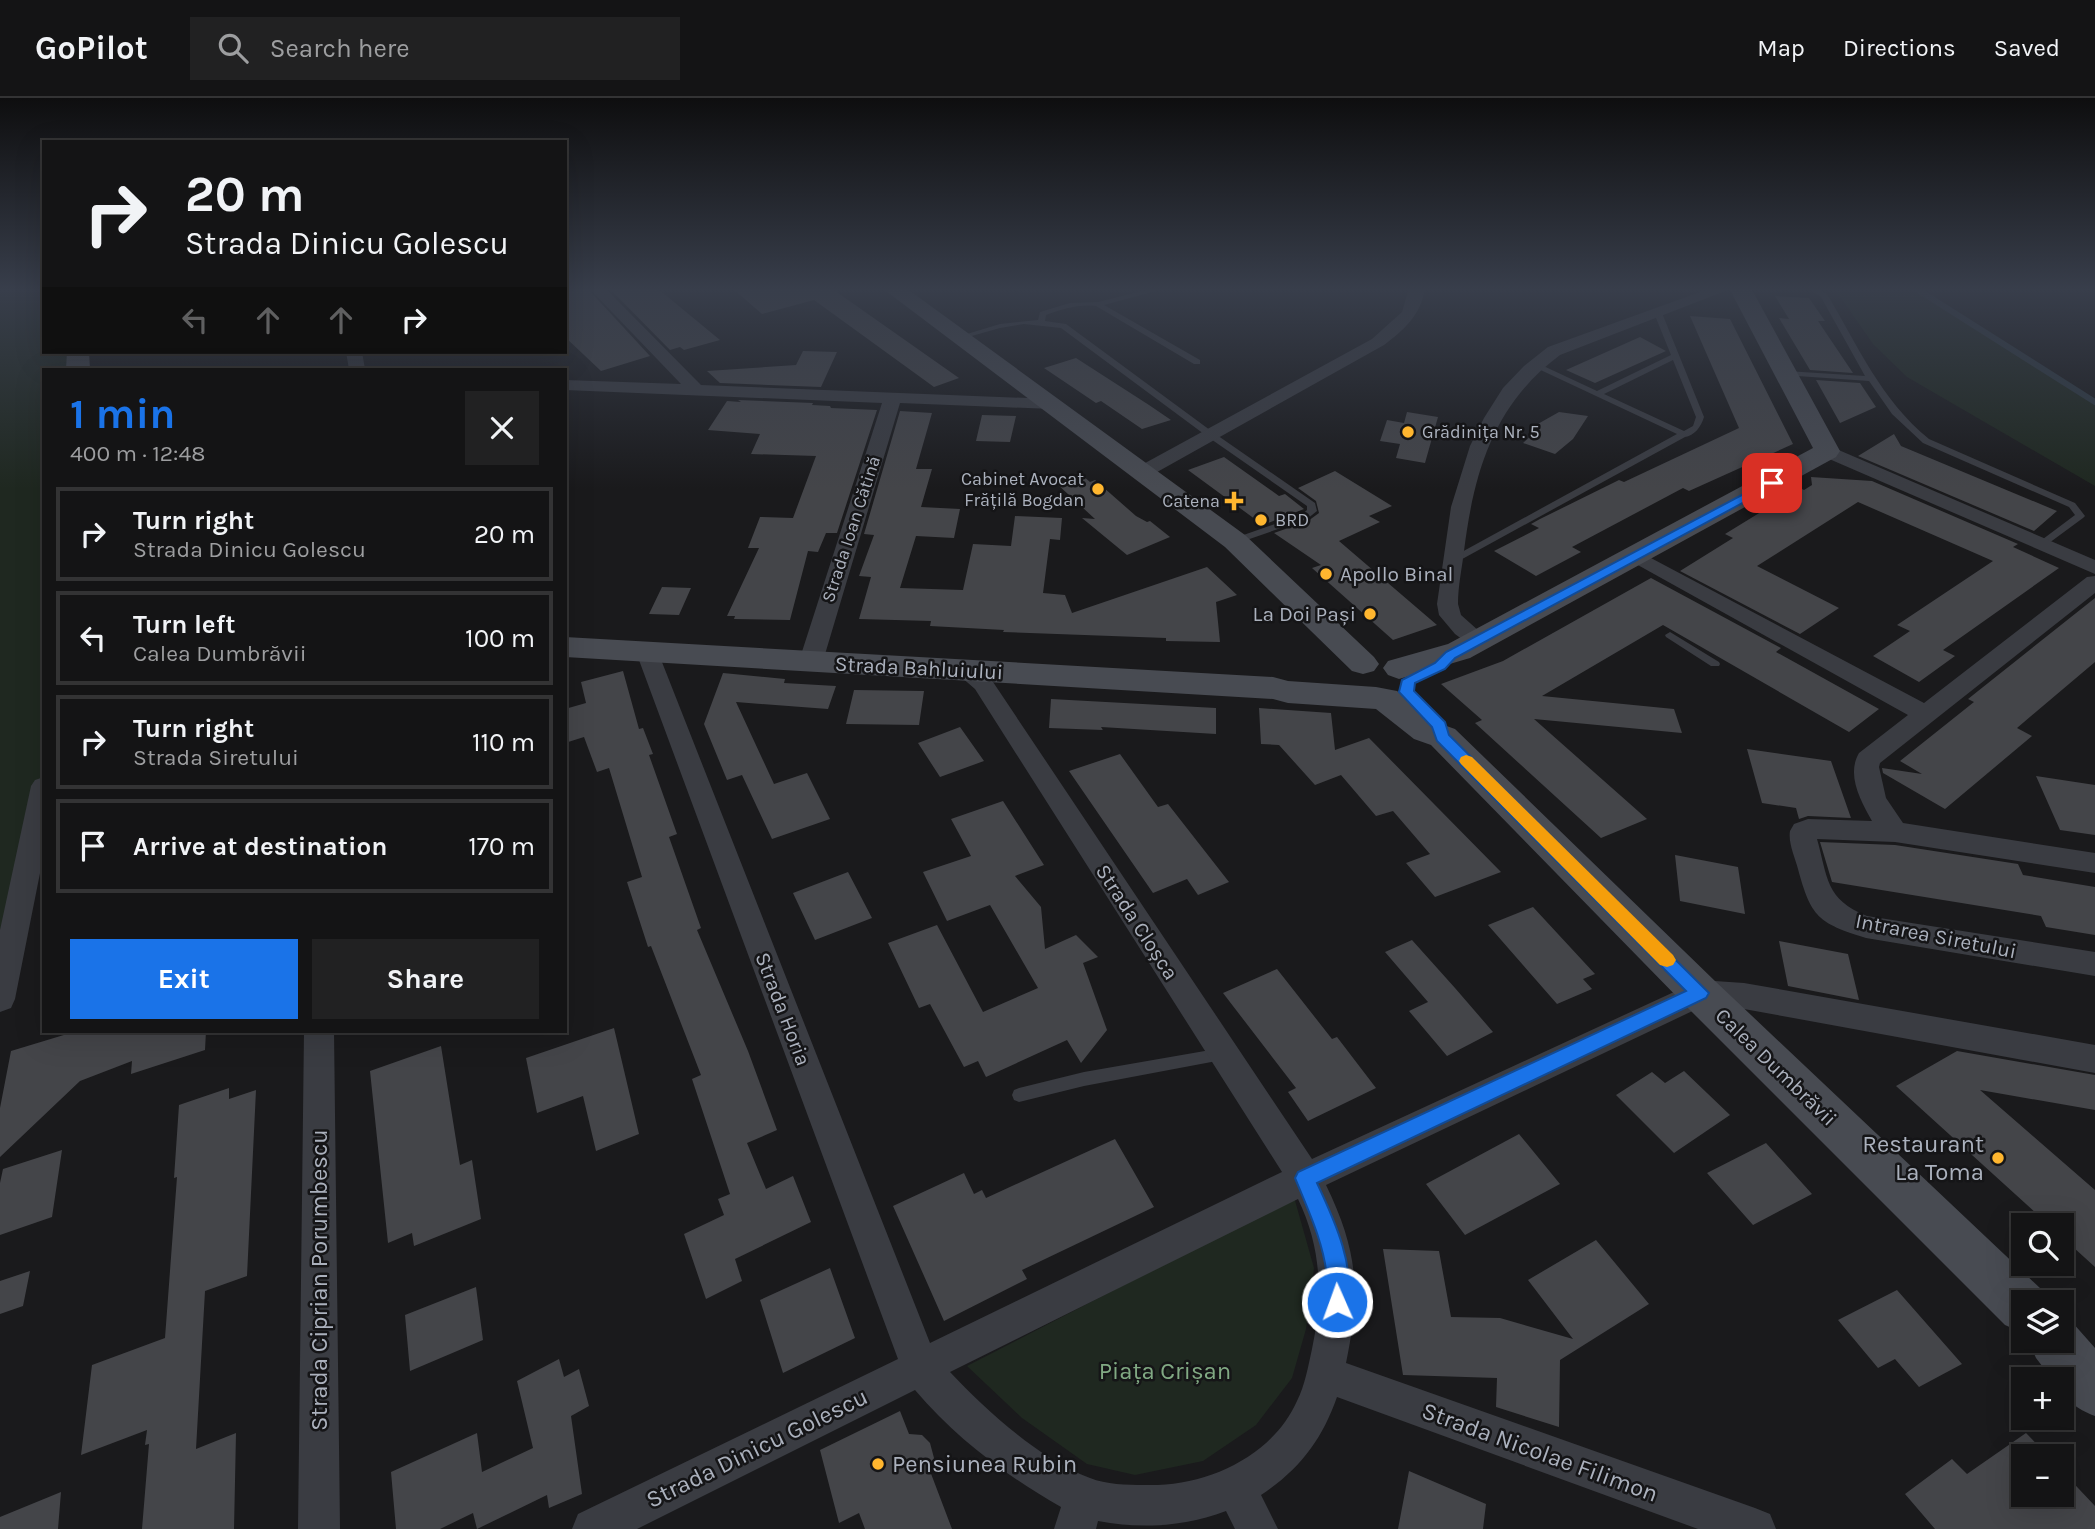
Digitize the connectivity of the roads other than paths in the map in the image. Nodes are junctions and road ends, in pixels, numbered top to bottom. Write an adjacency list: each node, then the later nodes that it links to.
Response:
1 (661, 355): 15 (street)
2 (985, 355): 18 (main road)
3 (1102, 355): 19 (lane)
4 (1185, 355): 10 (lane)
5 (1355, 355): 19 (street)
6 (1549, 355): 11 (street)
7 (1776, 355): 12 (main road)
8 (1857, 355): 13 (lane)
9 (1675, 356): 16 (lane); 20 (lane)
10 (1197, 362)
11 (1534, 365): 16 (lane); 26 (street)
12 (1786, 373): 13 (lane); 21 (main road)
13 (1871, 379): 24 (lane)
14 (567, 385): 15 (street)
15 (696, 390): 17 (street)
16 (1597, 394): 20 (lane)
17 (893, 397): 18 (street); 33 (street, Strada Ioan Cătină)
18 (1052, 404): 22 (main road)
19 (1210, 435): 22 (street); 23 (lane)
20 (1685, 435): 26 (lane)
21 (1827, 451): 24 (street); 25 (main road)
22 (1143, 472): 23 (main road)
23 (1235, 541): 35 (main road)
24 (2042, 544): 27 (street)
25 (1634, 555): 31 (main road); 39 (street)
26 (1452, 561): 31 (street)
27 (2095, 568)
28 (2095, 582): 39 (street)
29 (1670, 635): 34 (lane)
30 (567, 647): 32 (main road, Strada Bahluiului)
31 (1464, 648): 38 (main road)
32 (647, 652): 33 (main road, Strada Bahluiului); 52 (street, Strada Horia)
33 (811, 661): 36 (main road, Strada Bahluiului)
34 (1715, 664)
35 (1358, 668): 37 (main road, Strada Bahluiului); 38 (main road, Calea Dumbrăvii)
36 (965, 670): 37 (main road, Strada Bahluiului); 47 (street, Strada Cloșca)
37 (1273, 688): 38 (main road, Strada Bahluiului)
38 (1395, 688): 44 (main road, Calea Dumbrăvii)
39 (1924, 713): 41 (street)
40 (42, 796): 45 (street)
41 (1895, 832): 42 (street, Intrarea Siretului); 43 (street, Intrarea Siretului)
42 (2095, 863)
43 (2095, 964)
44 (1700, 993): 48 (street); 50 (street); 51 (main road, Calea Dumbrăvii)
45 (0, 999)
46 (319, 1033): 56 (street, Strada Ciprian Porumbescu)
47 (1222, 1054): 49 (lane); 50 (street, Strada Cloșca)
48 (2095, 1059)
49 (1019, 1095)
50 (1305, 1178): 52 (street); 53 (street)
51 (2011, 1295)
52 (920, 1367): 55 (street); 57 (street, Strada Dinicu Golescu)
53 (1325, 1374): 54 (street); 59 (street, Strada Nicolae Filimon)
54 (1235, 1488): 55 (street); 58 (street)
55 (1079, 1513)
56 (319, 1529)
57 (593, 1529)
58 (1257, 1529)
59 (1755, 1529)

